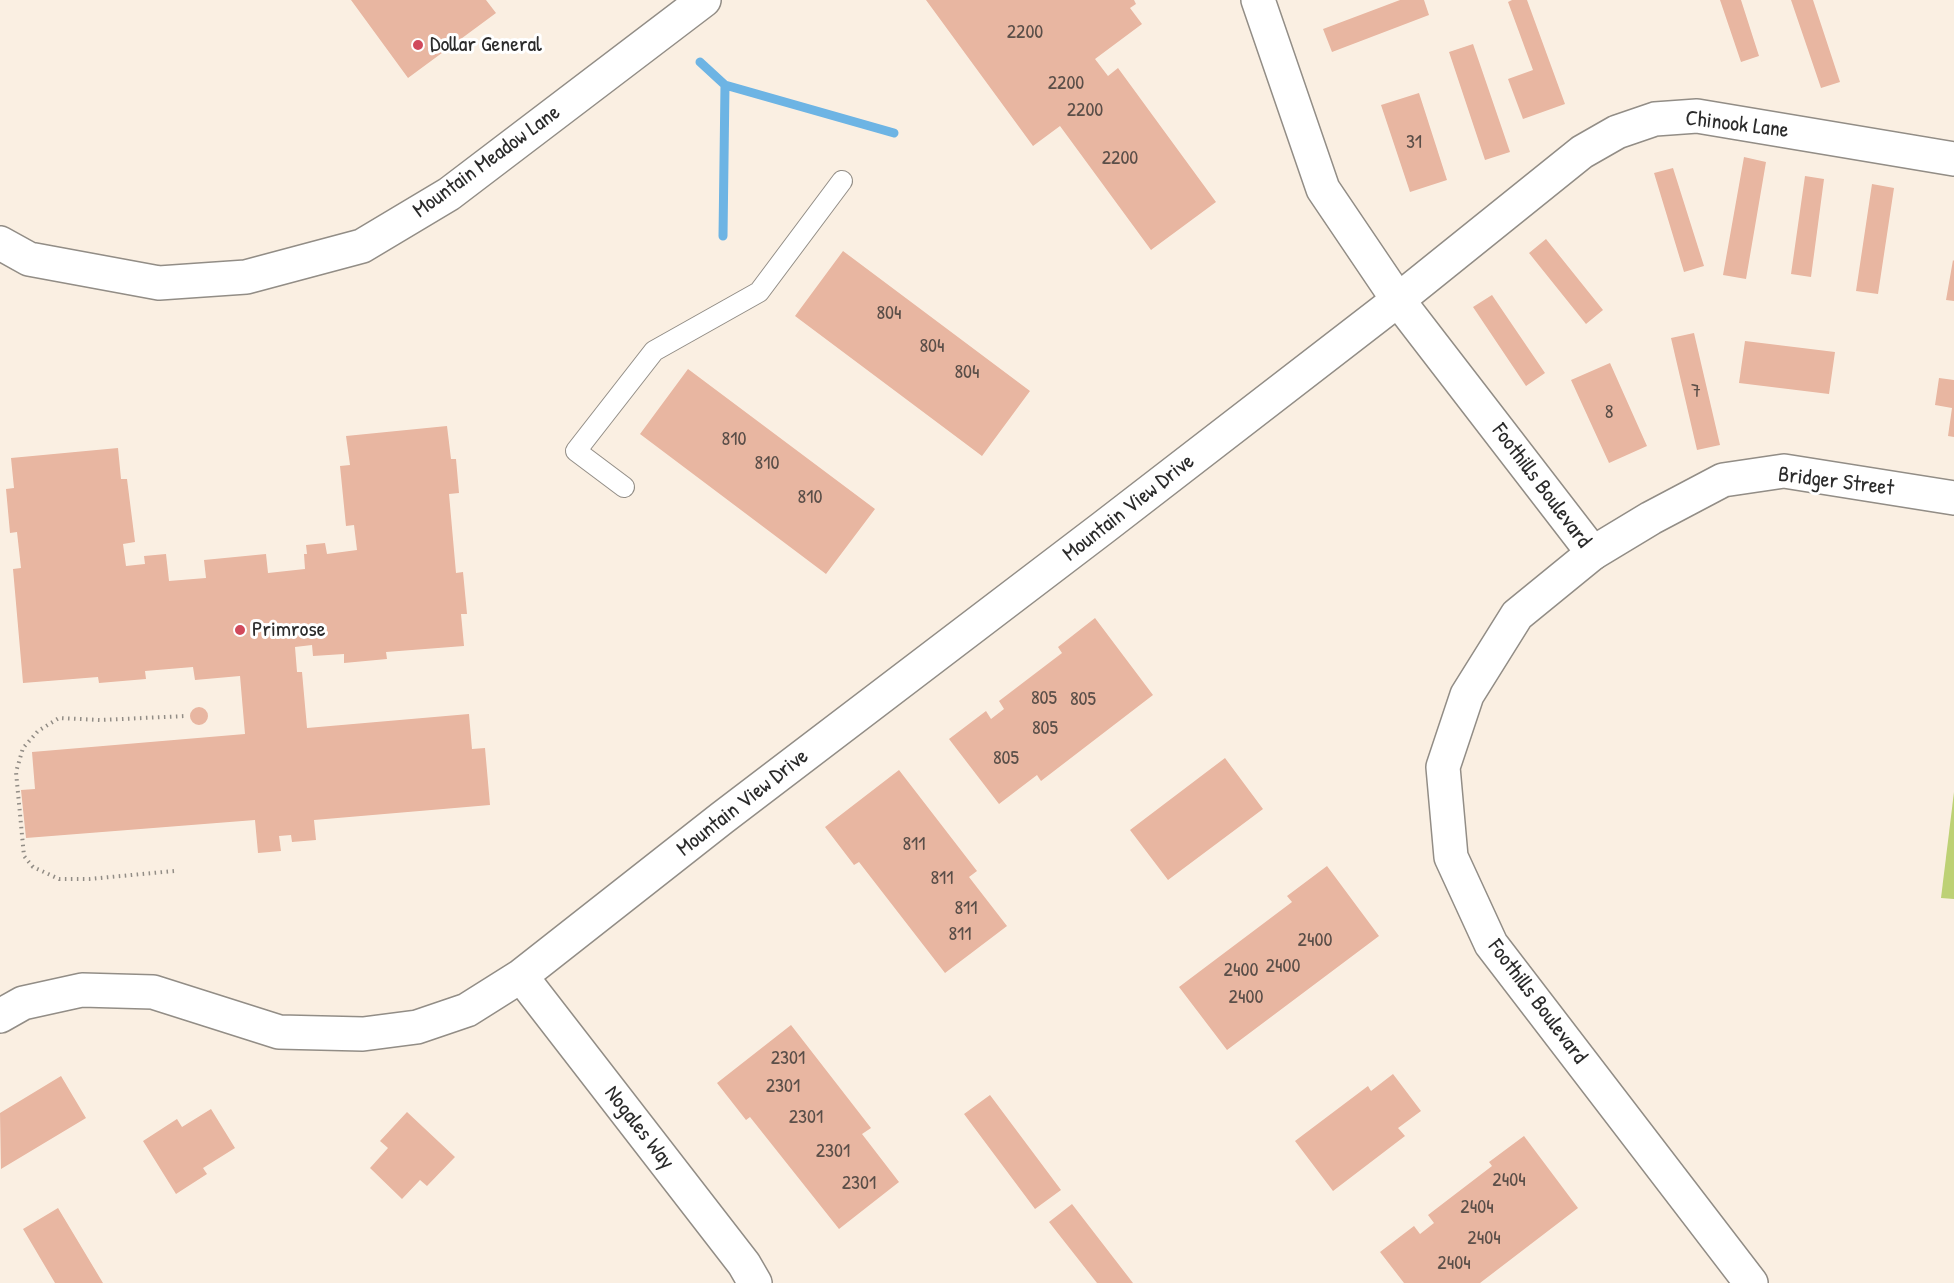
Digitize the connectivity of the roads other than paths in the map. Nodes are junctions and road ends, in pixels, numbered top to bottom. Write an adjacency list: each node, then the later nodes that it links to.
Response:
1 (704, 0): 5 (street, Mountain Meadow Lane)
2 (1258, 0): 6 (street, Foothills Boulevard)
3 (1954, 159): 6 (street, Chinook Lane)
4 (842, 181): 7 (lane)
5 (0, 243)
6 (1398, 300): 9 (street, Foothills Boulevard); 10 (street, Mountain View Drive)
7 (624, 487)
8 (1954, 498): 9 (street, Bridger Street)
9 (1593, 553): 13 (street, Foothills Boulevard)
10 (521, 976): 11 (street, Mountain View Drive); 12 (street, Nogales Way)
11 (0, 1016)
12 (755, 1283)
13 (1751, 1283)

